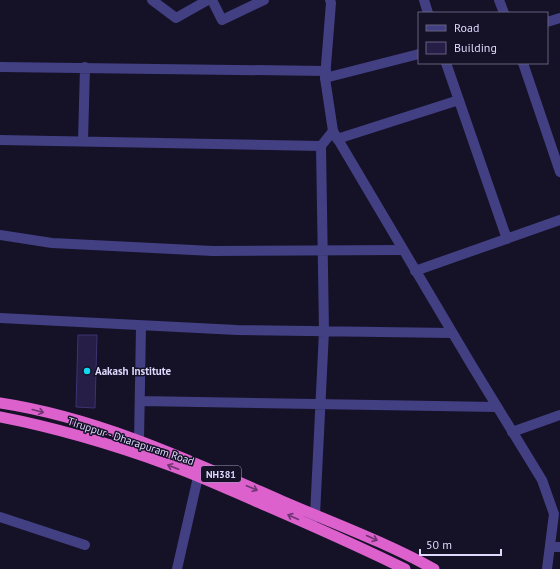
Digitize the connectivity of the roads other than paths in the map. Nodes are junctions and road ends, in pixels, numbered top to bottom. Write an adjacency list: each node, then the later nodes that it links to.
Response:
1 (152, 0): 2 (street)
2 (208, 0)
3 (212, 0): 4 (street)
4 (264, 0)
5 (330, 0): 17 (street)
6 (424, 0): 8 (street)
7 (499, 0): 9 (street)
8 (428, 12)
9 (504, 12)
10 (560, 18): 11 (street)
11 (548, 22)
12 (418, 54): 17 (street)
13 (446, 64): 18 (street)
14 (523, 64): 23 (street)
15 (0, 67): 16 (street)
16 (85, 67): 17 (street); 21 (street)
17 (326, 75): 19 (street)
18 (459, 100): 19 (street); 26 (street)
19 (335, 135): 22 (street); 28 (street)
20 (0, 140): 21 (street)
21 (83, 141): 22 (street)
22 (321, 146): 27 (street)
23 (560, 172)
24 (560, 220): 26 (street)
25 (0, 236): 27 (street)
26 (507, 239): 29 (street)
27 (322, 250): 28 (street); 32 (street)
28 (403, 250): 29 (street)
29 (415, 271): 33 (street)
30 (0, 318): 31 (street)
31 (141, 326): 32 (street); 34 (street)
32 (324, 331): 33 (street); 36 (street)
33 (452, 333): 37 (street)
34 (140, 401): 36 (street); 41 (street)
35 (0, 403): 41 (highway, NH381, one-way to 41)
36 (319, 404): 37 (street); 43 (street)
37 (497, 407): 40 (street)
38 (560, 415): 40 (street)
39 (0, 417): 42 (highway, Tiruppur - Dharapuram Road / NH381, one-way to 39)
40 (512, 432): 47 (street)
41 (139, 441): 43 (highway, NH381, one-way to 43)
42 (198, 477): 45 (highway, Tiruppur - Dharapuram Road / NH381, one-way to 42); 48 (street)
43 (315, 515): 45 (street); 50 (highway, NH381, one-way to 50)
44 (0, 517): 46 (street)
45 (311, 525): 49 (highway, Tiruppur - Dharapuram Road / NH381)
46 (85, 545)
47 (555, 547): 51 (street)
48 (177, 569)
49 (405, 569)
50 (434, 569)
51 (547, 569)

